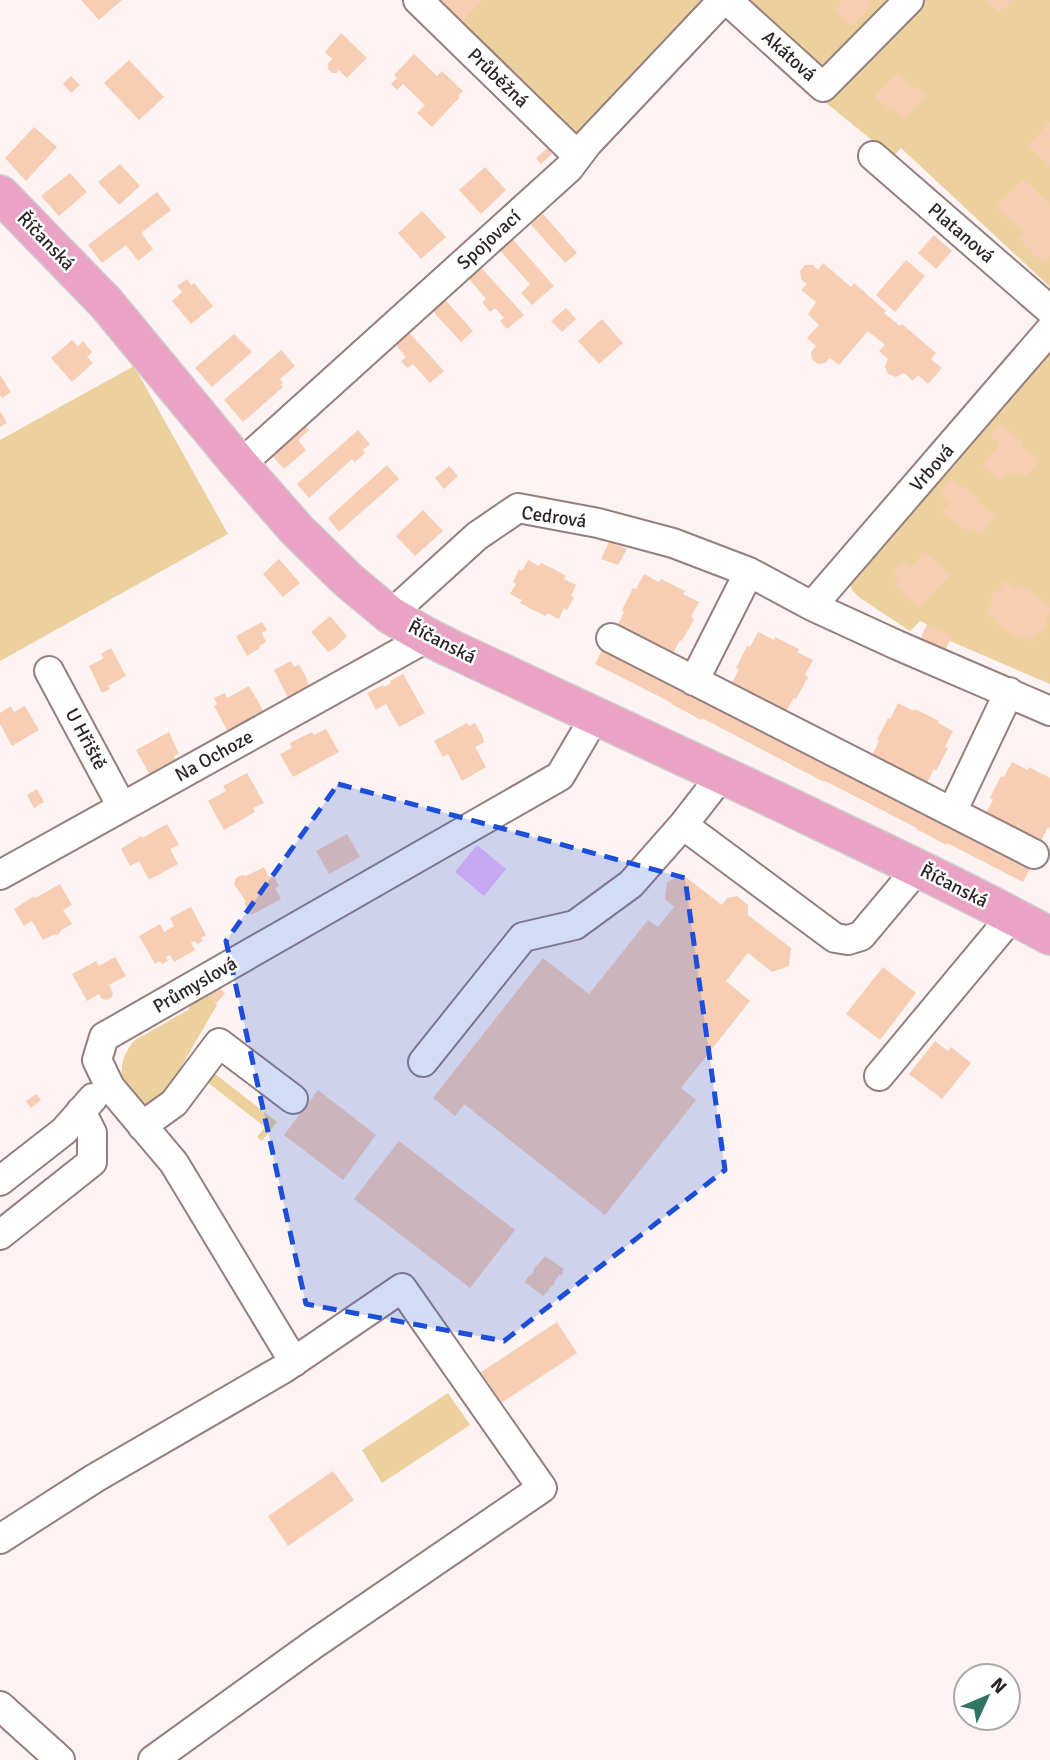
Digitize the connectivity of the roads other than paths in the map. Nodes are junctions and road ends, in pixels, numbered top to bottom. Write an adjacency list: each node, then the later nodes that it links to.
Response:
1 (418, 0): 4 (street, Průběžná)
2 (725, 0): 3 (street, Akátová); 4 (street, Spojovací)
3 (909, 0)
4 (578, 156): 9 (street, Spojovací)
5 (873, 156): 7 (street, Platanová)
6 (0, 194): 9 (main road, Říčanská)
7 (1050, 310)
8 (1050, 330): 11 (street, Vrbová)
9 (240, 465): 12 (main road, Říčanská)
10 (748, 572): 11 (street, Cedrová); 12 (street, Cedrová); 16 (street)
11 (812, 606): 17 (street, Cedrová)
12 (390, 615): 13 (main road, Říčanská)
13 (428, 637): 19 (main road, Říčanská); 21 (street, Na Ochoze)
14 (611, 638): 16 (street)
15 (50, 671): 21 (street, U Hřiště)
16 (694, 681): 22 (street)
17 (1009, 692): 18 (street, Cedrová); 22 (street)
18 (1050, 711)
19 (596, 715): 20 (main road, Říčanská); 30 (street, Průmyslová)
20 (722, 775): 23 (street); 25 (main road, Říčanská)
21 (122, 807): 26 (street, Na Ochoze)
22 (952, 812): 24 (street)
23 (683, 825): 25 (street); 28 (street)
24 (1034, 854)
25 (918, 868): 27 (main road, Říčanská)
26 (0, 875)
27 (1039, 926): 29 (street, Říčanská)
28 (423, 1062)
29 (879, 1076)
30 (110, 1087): 32 (street); 33 (street, Průmyslová)
31 (293, 1099): 33 (street)
32 (80, 1111): 34 (street); 35 (street)
33 (142, 1126): 36 (street, Průmyslová)
34 (0, 1181)
35 (0, 1235)
36 (294, 1362): 37 (street); 40 (street)
37 (0, 1539)
38 (0, 1706): 39 (street)
39 (60, 1760)
40 (153, 1760)

